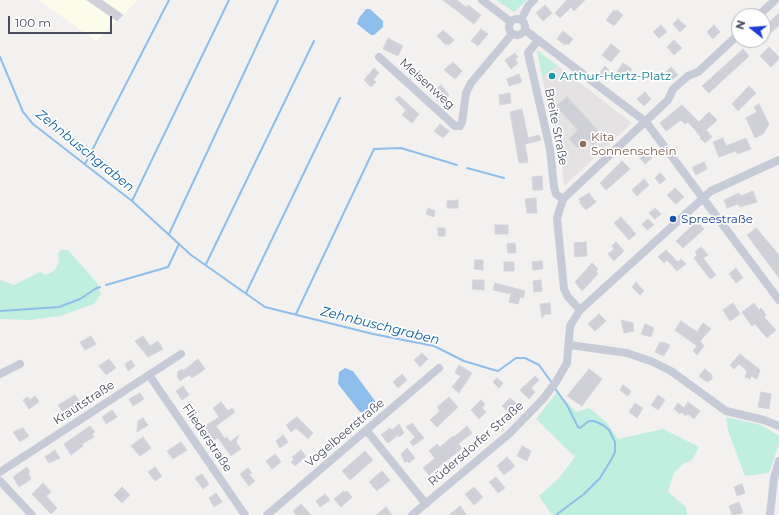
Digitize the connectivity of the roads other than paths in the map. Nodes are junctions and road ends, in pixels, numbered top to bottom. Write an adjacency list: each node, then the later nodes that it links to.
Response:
1 (482, 0): 6 (street)
2 (534, 0): 5 (street)
3 (775, 0): 4 (street)
4 (766, 8)
5 (521, 20): 6 (street); 7 (street)
6 (511, 22): 8 (street)
7 (524, 30): 8 (street); 9 (street)
8 (512, 34): 11 (street, Meisenweg)
9 (538, 40): 12 (street); 15 (street, Breite Straße)
10 (731, 41): 12 (street)
11 (379, 57)
12 (646, 122): 14 (street); 15 (street)
13 (779, 160): 14 (street, Rüdersdorfer Straße)
14 (703, 197): 16 (street); 17 (street, Rüdersdorfer Straße)
15 (563, 199): 17 (street)
16 (779, 300)
17 (580, 310): 18 (street, Rüdersdorfer Straße)
18 (570, 345): 24 (street); 29 (street, Rüdersdorfer Straße)
19 (181, 354): 23 (street, Krautstraße)
20 (20, 364): 22 (street)
21 (439, 368): 25 (street, Vogelbeerstraße)
22 (0, 374)
23 (149, 375): 27 (street, Krautstraße); 31 (street, Fliederstraße)
24 (779, 426)
25 (367, 431): 29 (street); 32 (street, Vogelbeerstraße)
26 (779, 461): 35 (street)
27 (0, 472)
28 (0, 481): 30 (street)
29 (423, 506): 33 (street, Rüdersdorfer Straße); 34 (street)
30 (32, 515)
31 (245, 515)
32 (267, 515)
33 (412, 515)
34 (426, 515)
35 (770, 515)

